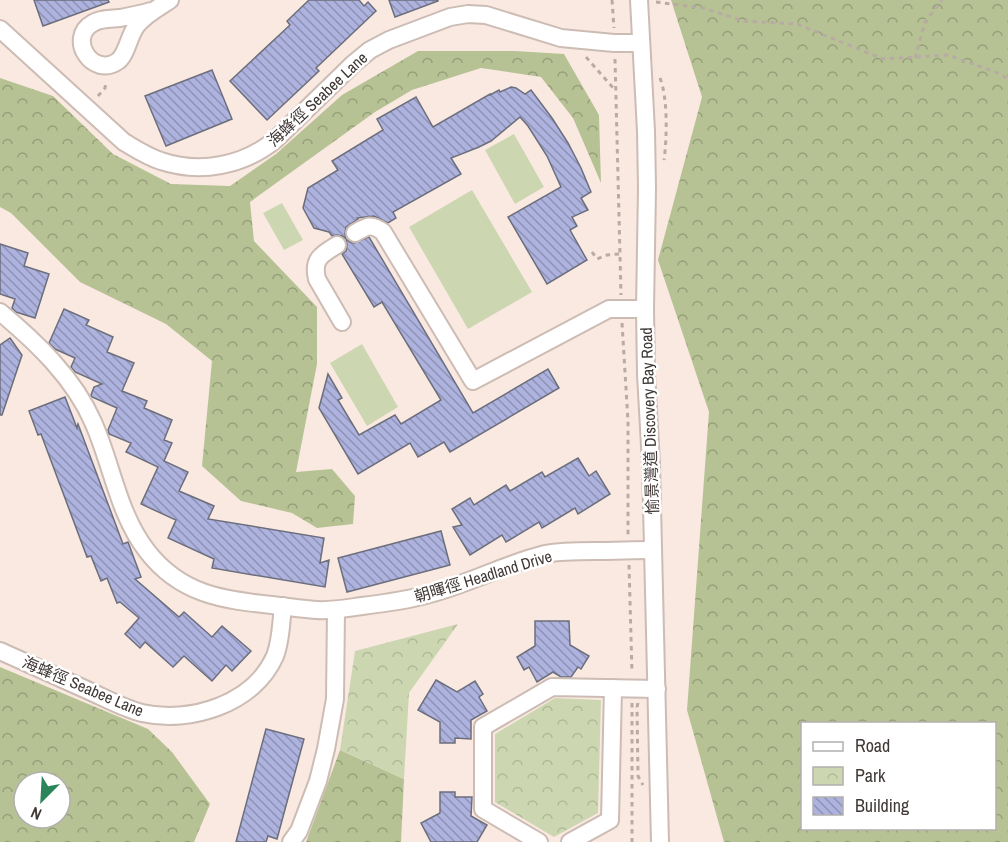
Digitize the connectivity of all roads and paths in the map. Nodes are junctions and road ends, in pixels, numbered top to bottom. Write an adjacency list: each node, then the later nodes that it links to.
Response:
1 (170, 0): 7 (street)
2 (612, 0): 10 (path)
3 (639, 0): 11 (street, 愉景灣道 Discovery Bay Road)
4 (942, 0): 12 (path)
5 (668, 3): 12 (path)
6 (466, 7): 9 (street, 海蜂徑 Seabee Lane); 16 (street, 海蜂徑 Seabee Lane)
7 (151, 11): 13 (street); 13 (street)
8 (0, 29): 16 (street, 海蜂徑 Seabee Lane)
9 (561, 38): 10 (street, 海蜂徑 Seabee Lane); 15 (path)
10 (614, 43): 11 (street, 海蜂徑 Seabee Lane); 15 (path)
11 (641, 43): 22 (street, 愉景灣道 Discovery Bay Road)
12 (915, 58): 14 (path)
13 (109, 65): 16 (path)
14 (1008, 80)
15 (616, 92): 20 (path)
16 (87, 109)
17 (355, 233): 21 (street)
18 (337, 245): 24 (street)
19 (592, 252): 20 (path)
20 (619, 254): 21 (path)
21 (621, 309): 22 (street); 26 (path)
22 (645, 309): 25 (street, 愉景灣道 Discovery Bay Road)
23 (0, 312): 27 (street, 朝暉徑 Headland Drive)
24 (342, 322)
25 (653, 550): 26 (street, 朝暉徑 Headland Drive); 32 (street, 愉景灣道 Discovery Bay Road)
26 (628, 551): 28 (street, 朝暉徑 Headland Drive); 31 (path)
27 (283, 606): 28 (street, 朝暉徑 Headland Drive); 29 (street, 海蜂徑 Seabee Lane)
28 (336, 610): 33 (street)
29 (0, 651)
30 (613, 688): 31 (street); 34 (street); 35 (street)
31 (632, 689): 32 (street); 36 (path)
32 (657, 689): 37 (street, 愉景灣道 Discovery Bay Road)
33 (291, 842)
34 (539, 842)
35 (570, 842)
36 (632, 842)
37 (660, 842)

